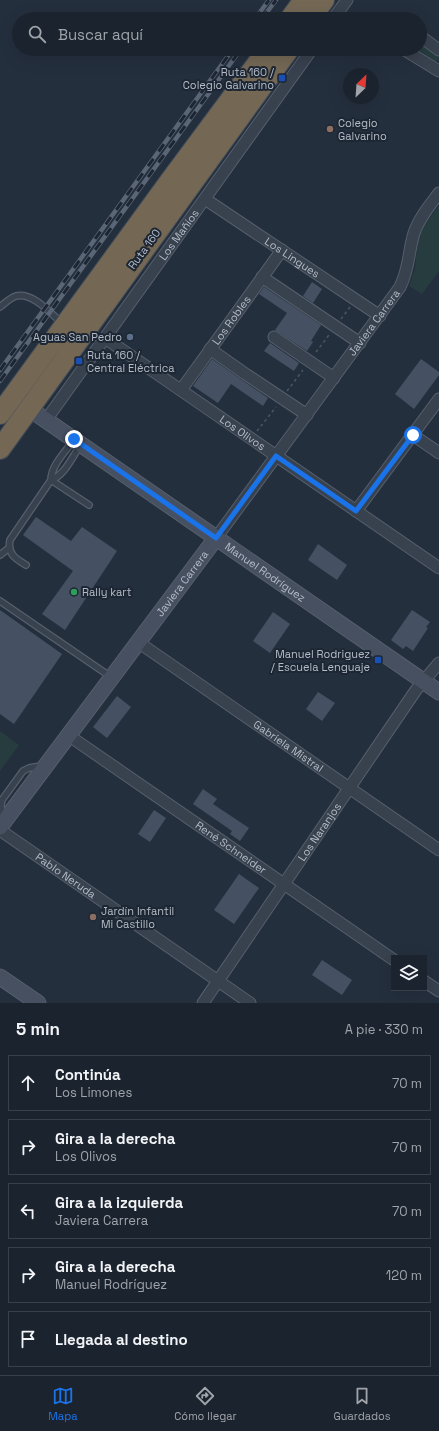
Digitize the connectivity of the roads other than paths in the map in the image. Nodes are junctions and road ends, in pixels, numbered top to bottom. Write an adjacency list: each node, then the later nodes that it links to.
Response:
1 (304, 0): 4 (highway)
2 (324, 0): 5 (highway)
3 (347, 0): 6 (street)
4 (295, 12)
5 (315, 12)
6 (338, 12)
7 (427, 41): 8 (street)
8 (439, 50)
9 (263, 56): 20 (highway, Ruta 160)
10 (284, 56): 29 (highway, Ruta 160)
11 (307, 56): 15 (street, Los Mañíos)
12 (414, 56): 13 (street)
13 (439, 71)
14 (439, 193): 19 (street, Javiera Carrera)
15 (205, 199): 16 (street, Los Lingues); 22 (street, Los Mañíos)
16 (282, 250): 17 (street, Los Robles); 19 (street, Los Lingues)
17 (262, 277): 23 (street); 24 (street, Los Robles)
18 (0, 307): 20 (lane)
19 (380, 316): 23 (street, Javiera Carrera)
20 (64, 325): 27 (highway, Ruta 160)
21 (274, 337): 25 (street)
22 (105, 338): 26 (street, Los Olivos); 32 (street, Los Mañíos)
23 (360, 343): 25 (street, Javiera Carrera)
24 (210, 349): 26 (street, Los Robles); 31 (street)
25 (334, 378): 31 (street, Javiera Carrera)
26 (181, 390): 37 (street, Los Olivos)
27 (12, 397): 29 (street, Manuel Rodríguez); 30 (highway, Ruta 160)
28 (439, 399): 33 (street)
29 (29, 409): 32 (street, Manuel Rodríguez); 35 (highway, Ruta 160)
30 (0, 414)
31 (306, 415): 37 (street, Javiera Carrera)
32 (46, 420): 34 (street, Manuel Rodríguez)
33 (413, 435): 36 (street); 40 (street)
34 (77, 442): 38 (lane); 38 (lane); 41 (street, Manuel Rodríguez)
35 (0, 449)
36 (439, 453)
37 (276, 456): 40 (street, Los Olivos); 41 (street, Javiera Carrera)
38 (51, 480): 39 (lane); 42 (lane)
39 (89, 505)
40 (356, 511): 45 (street, Los Olivos)
41 (216, 538): 47 (street, Javiera Carrera); 50 (street, Manuel Rodríguez)
42 (9, 548): 43 (lane); 44 (lane)
43 (0, 555)
44 (26, 565)
45 (439, 568)
46 (0, 601): 49 (lane)
47 (138, 642): 49 (street, Javiera Carrera); 53 (street, Gabriela Mistral)
48 (439, 663): 50 (street, Los Naranjos)
49 (112, 677): 52 (street, Javiera Carrera)
50 (424, 682): 51 (street, Manuel Rodríguez); 53 (street, Los Naranjos)
51 (439, 692)
52 (68, 735): 54 (street, Javiera Carrera); 56 (street, René Schneider)
53 (349, 788): 55 (street, Gabriela Mistral); 56 (street, Los Naranjos)
54 (1, 827): 59 (street, Pablo Neruda)
55 (439, 850)
56 (284, 884): 57 (street, René Schneider); 59 (street, Los Naranjos)
57 (391, 958)
58 (0, 977): 62 (street)
59 (218, 981): 63 (street, Los Naranjos); 64 (street, Pablo Neruda)
60 (427, 983): 61 (street)
61 (439, 991)
62 (33, 1001)
63 (203, 1003)
64 (250, 1003)

